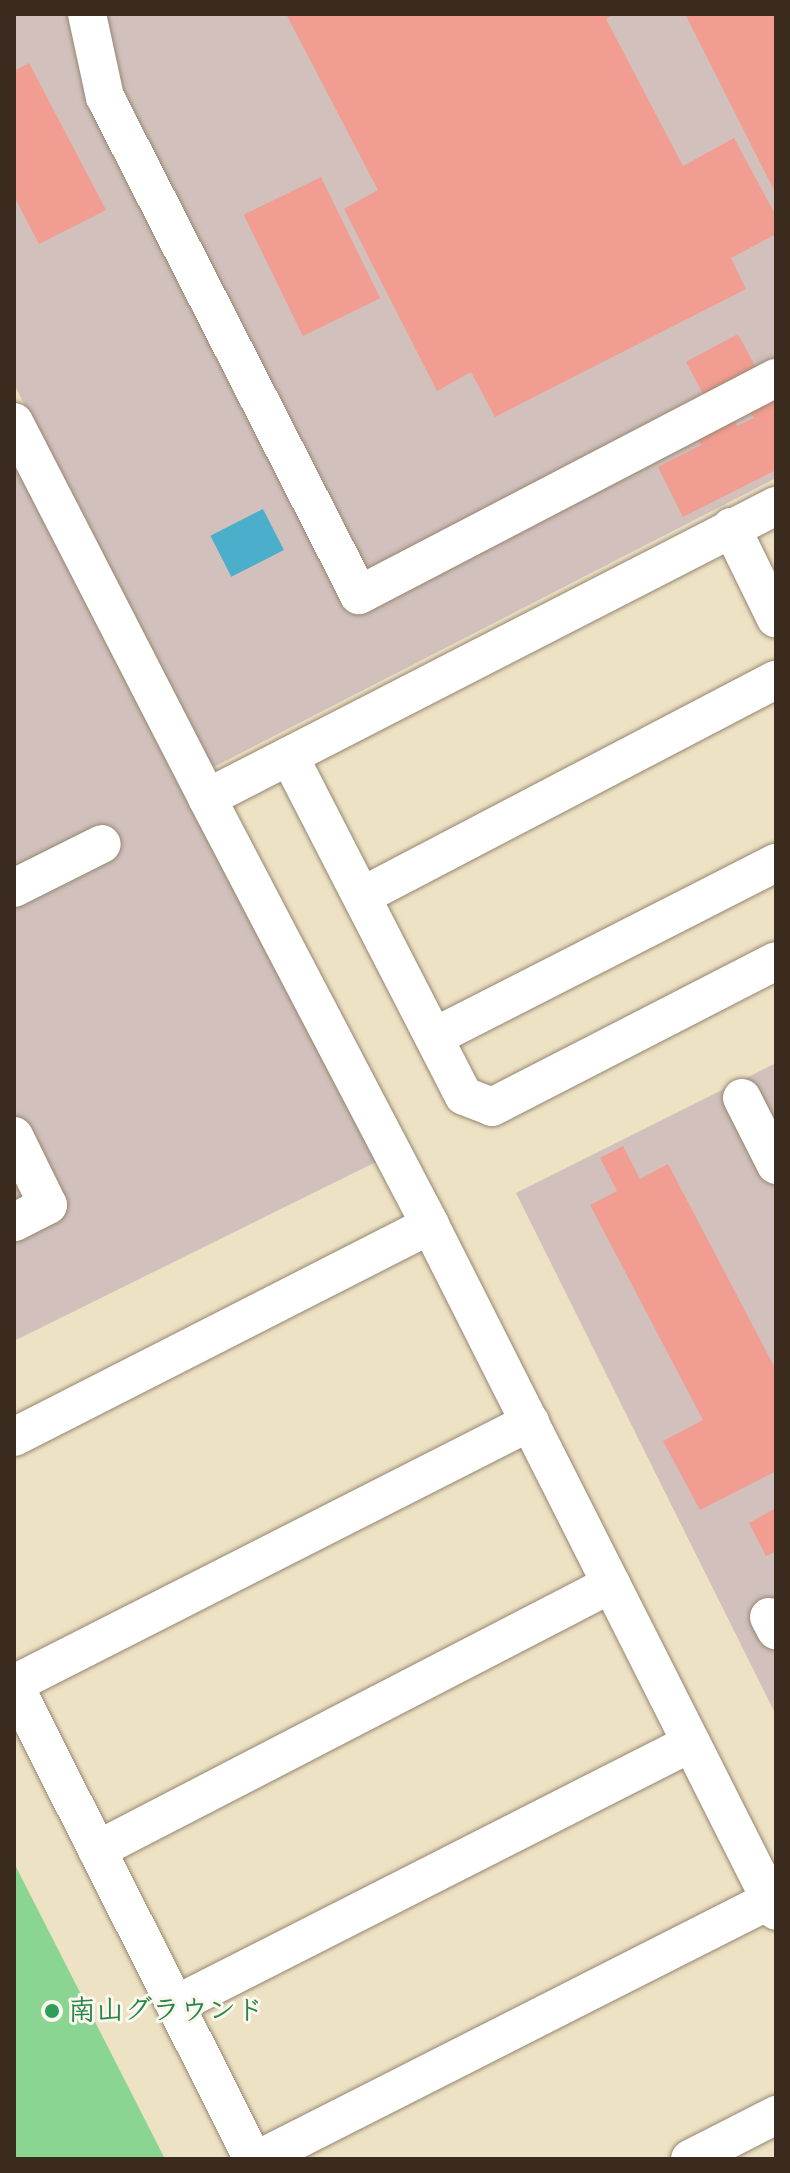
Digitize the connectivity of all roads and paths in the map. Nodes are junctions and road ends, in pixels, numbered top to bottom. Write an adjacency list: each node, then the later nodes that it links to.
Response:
1 (87, 14): 2 (street)
2 (776, 378)
3 (14, 422): 9 (street)
4 (776, 506): 5 (street)
5 (731, 527): 6 (street); 8 (street)
6 (776, 619)
7 (776, 680): 13 (street)
8 (289, 756): 9 (street); 13 (street)
9 (215, 794): 20 (street)
10 (102, 844): 12 (street)
11 (776, 863): 15 (street)
12 (14, 888)
13 (362, 896): 15 (street)
14 (776, 961): 15 (street)
15 (434, 1037)
16 (742, 1098): 18 (street)
17 (14, 1136): 19 (street)
18 (776, 1165)
19 (14, 1222)
20 (430, 1225): 21 (street); 22 (street)
21 (530, 1422): 23 (street); 24 (street)
22 (14, 1437)
23 (611, 1584): 25 (street); 26 (street)
24 (14, 1685): 26 (street)
25 (691, 1743): 27 (street); 28 (street)
26 (97, 1850): 28 (street)
27 (773, 1906): 30 (street)
28 (175, 2005): 30 (street)
29 (776, 2115): 31 (street)
30 (256, 2159)
31 (690, 2159)

